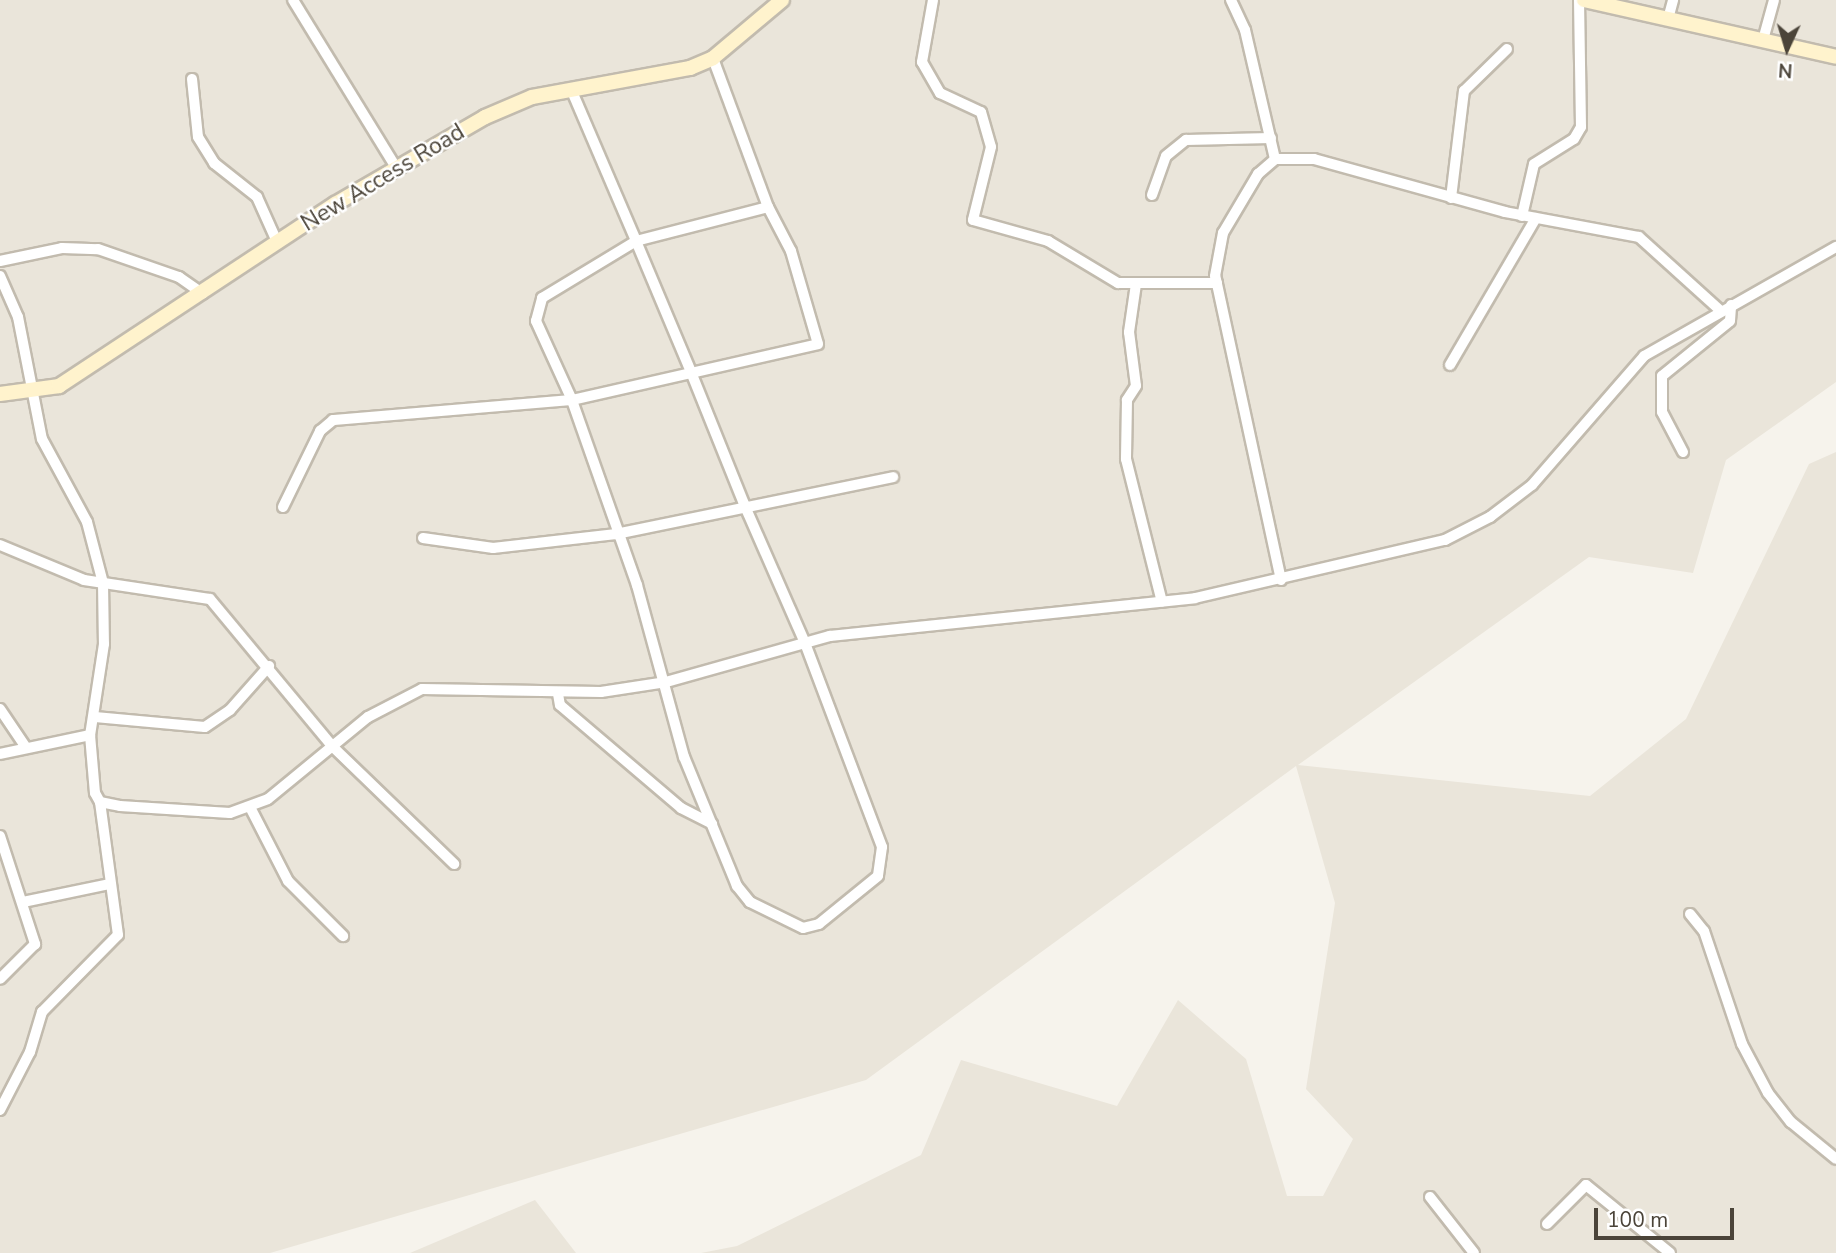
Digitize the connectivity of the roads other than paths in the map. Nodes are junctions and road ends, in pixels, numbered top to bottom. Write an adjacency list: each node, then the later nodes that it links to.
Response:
1 (293, 0): 17 (street)
2 (782, 0): 12 (main road, New Access Road)
3 (933, 0): 30 (street)
4 (1231, 0): 15 (street)
5 (1581, 0): 8 (main road); 21 (street)
6 (1673, 0): 8 (street)
7 (1774, 0): 9 (street)
8 (1668, 19): 9 (main road)
9 (1763, 40): 11 (main road)
10 (1507, 49): 19 (street)
11 (1836, 57)
12 (713, 58): 14 (main road, New Access Road); 20 (street)
13 (192, 79): 25 (street)
14 (571, 89): 17 (main road, New Access Road); 24 (street)
15 (1270, 138): 16 (street); 18 (street)
16 (1275, 159): 19 (street); 29 (street)
17 (397, 169): 25 (main road, New Access Road)
18 (1152, 195)
19 (1451, 198): 21 (street)
20 (768, 207): 24 (street); 35 (street)
21 (1522, 216): 22 (street)
22 (1536, 218): 33 (street); 34 (street)
23 (1836, 237): 26 (street)
24 (636, 241): 35 (street); 38 (street)
25 (278, 244): 31 (main road, New Access Road)
26 (1834, 248): 32 (street)
27 (0, 261): 31 (street)
28 (0, 276): 37 (street)
29 (1217, 283): 30 (street); 46 (street)
30 (1136, 284): 48 (street)
31 (203, 295): 37 (main road, New Access Road)
32 (1731, 305): 33 (street); 39 (street)
33 (1721, 311): 46 (street)
34 (1450, 365)
35 (691, 372): 38 (street); 41 (street)
36 (0, 394): 37 (main road, New Access Road)
37 (31, 394): 47 (street)
38 (572, 400): 42 (street); 43 (street)
39 (1683, 452)
40 (893, 477): 41 (street)
41 (744, 504): 43 (street); 49 (street)
42 (283, 507)
43 (616, 534): 44 (street); 51 (street)
44 (422, 538)
45 (0, 545): 47 (street)
46 (1281, 580): 48 (street)
47 (103, 583): 50 (street); 54 (street)
48 (1162, 602): 49 (street)
49 (805, 643): 51 (street); 61 (street)
50 (269, 666): 54 (street); 57 (street)
51 (666, 682): 52 (street); 61 (street)
52 (558, 694): 57 (street); 61 (street)
53 (0, 709): 56 (street)
54 (95, 718): 55 (street)
55 (90, 736): 56 (street); 59 (street)
56 (25, 746): 58 (street)
57 (332, 746): 60 (street); 63 (street)
58 (0, 754)
59 (100, 802): 60 (street); 64 (street)
60 (251, 809): 67 (street)
61 (712, 824)
62 (0, 836): 65 (street)
63 (454, 864)
64 (110, 884): 65 (street); 69 (street)
65 (23, 902): 68 (street)
66 (1690, 914): 70 (street)
67 (343, 936)
68 (0, 979)
69 (0, 1110)
70 (1836, 1159)
71 (1430, 1197): 73 (street)
72 (1547, 1224): 74 (street)
73 (1473, 1253)
74 (1670, 1253)

